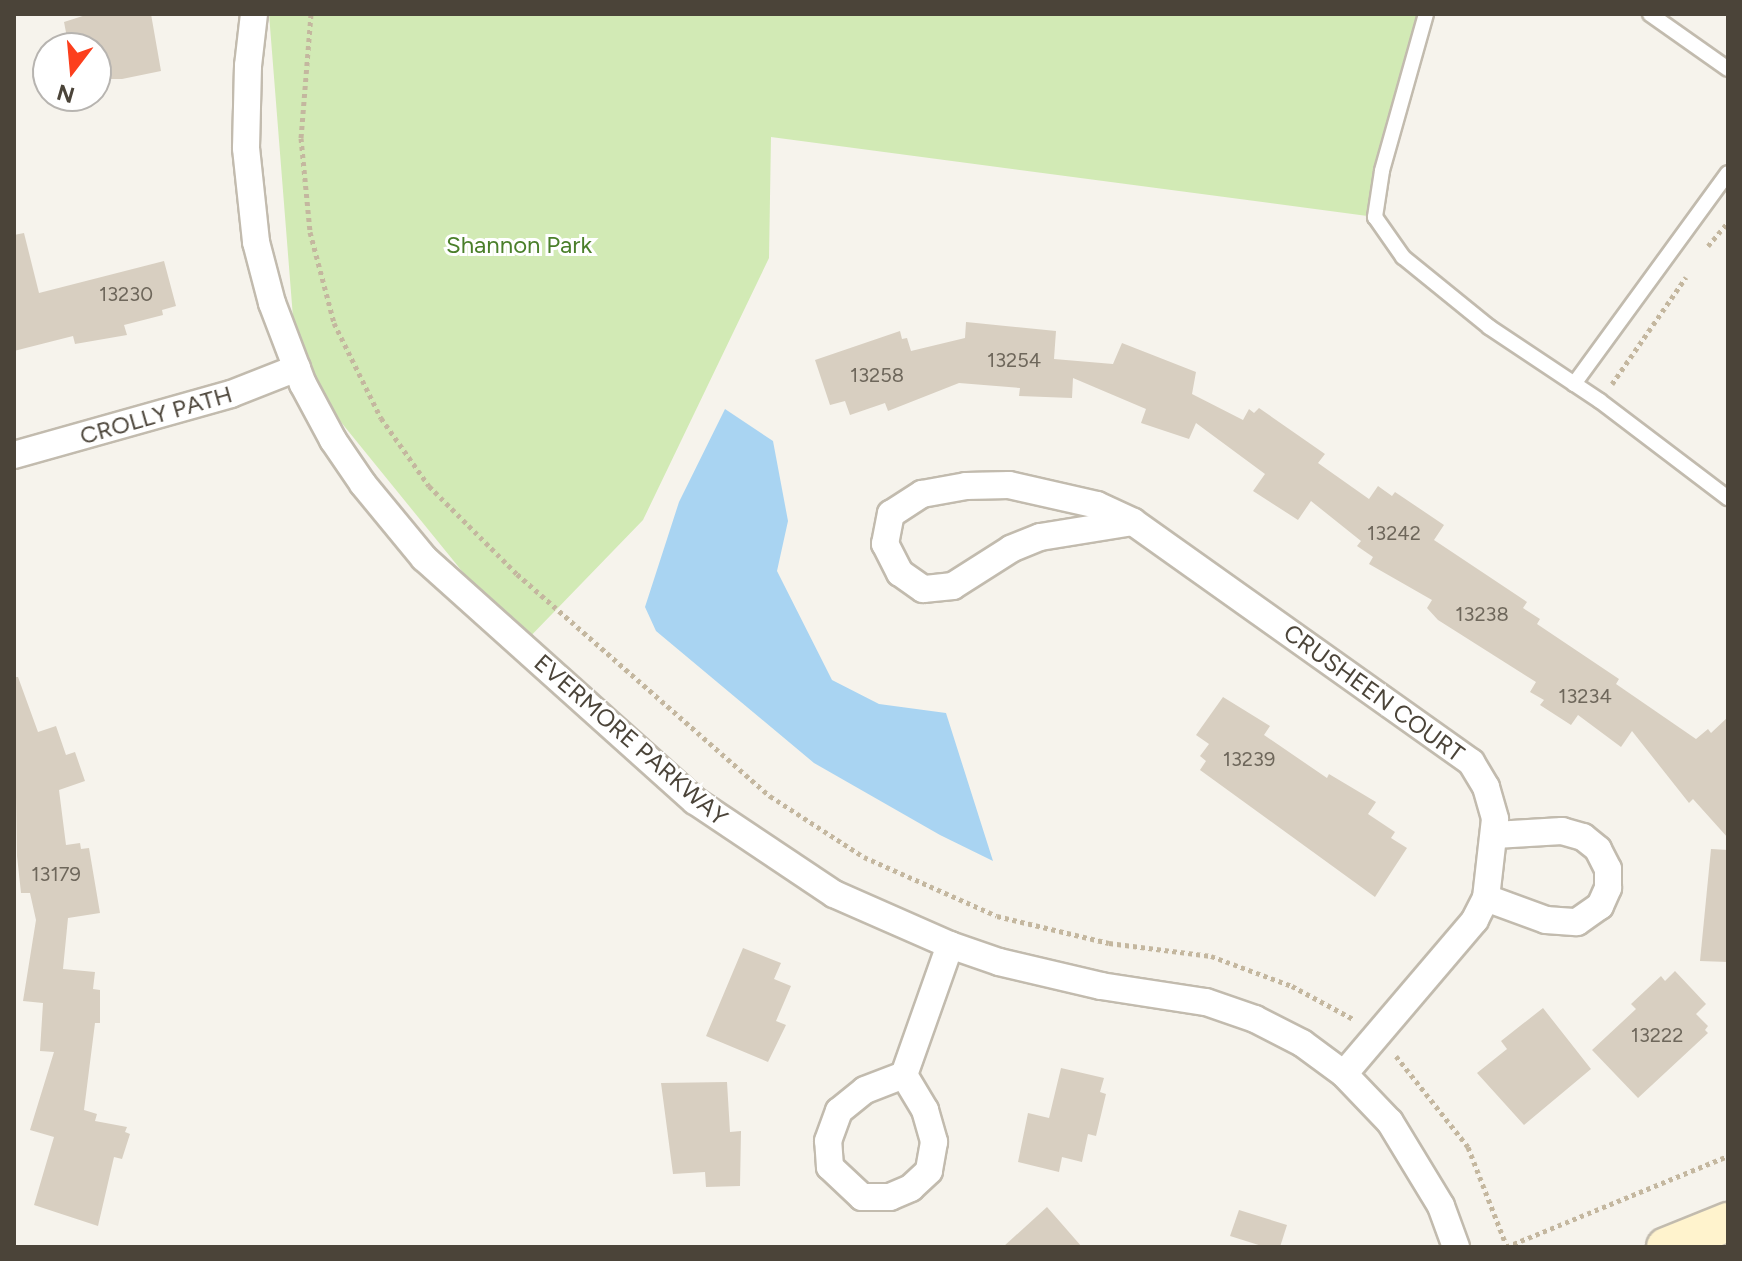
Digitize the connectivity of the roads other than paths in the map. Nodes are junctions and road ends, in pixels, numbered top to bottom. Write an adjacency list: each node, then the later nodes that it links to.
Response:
1 (254, 14): 6 (street, EVERMORE PARKWAY)
2 (1426, 14): 7 (lane)
3 (1650, 14): 4 (lane)
4 (1728, 69)
5 (1728, 173): 7 (lane)
6 (297, 368): 8 (street, CROLLY PATH); 13 (street, EVERMORE PARKWAY)
7 (1574, 384): 9 (lane)
8 (14, 455)
9 (1728, 498)
10 (1133, 522): 10 (street, CRUSHEEN COURT); 11 (street, CRUSHEEN COURT)
11 (1495, 835): 12 (street, CRUSHEEN COURT); 12 (street)
12 (1486, 898): 14 (street, CRUSHEEN COURT)
13 (950, 945): 14 (street, EVERMORE PARKWAY); 15 (street)
14 (1344, 1074): 17 (street, EVERMORE PARKWAY)
15 (904, 1075): 15 (street)
16 (1728, 1222): 18 (street)
17 (1456, 1247)
18 (1666, 1247)

